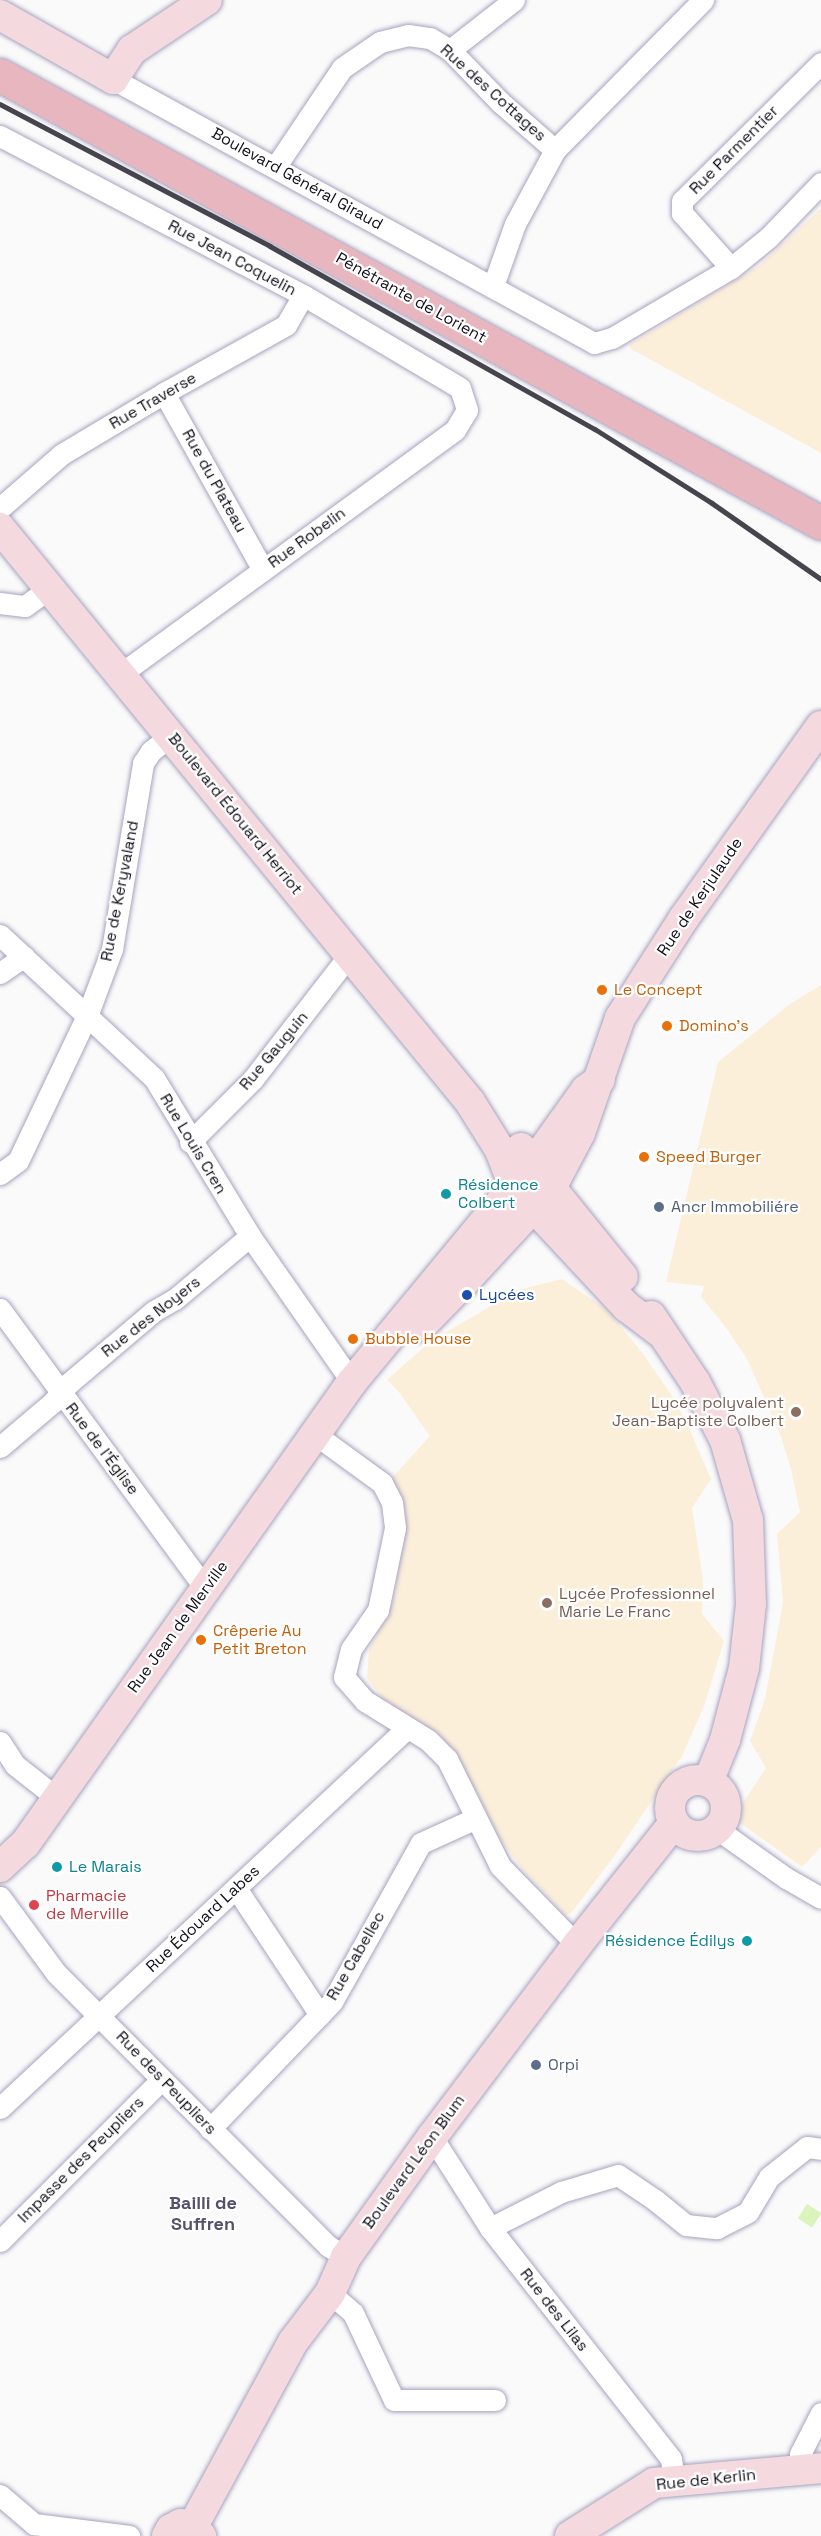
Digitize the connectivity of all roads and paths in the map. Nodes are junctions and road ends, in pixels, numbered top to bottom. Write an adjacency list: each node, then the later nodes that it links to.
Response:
1 (207, 0): 8 (main road)
2 (514, 0): 5 (street)
3 (703, 0): 10 (street)
4 (0, 15): 8 (main road, Boulevard Général Giraud)
5 (450, 50): 10 (street, Rue des Cottages); 11 (street, Rue des Cottages)
6 (821, 63): 13 (street, Rue Parmentier)
7 (0, 75): 19 (main road, Pénétrante de Lorient)
8 (113, 79): 11 (street, Boulevard Général Giraud)
9 (0, 136): 15 (street, Rue Jean Coquelin)
10 (555, 150): 14 (street)
11 (276, 166): 14 (street, Boulevard Général Giraud)
12 (821, 183): 13 (street)
13 (731, 268): 14 (street, Boulevard Général Giraud)
14 (493, 286)
15 (303, 295): 16 (street, Rue Jean Coquelin); 17 (street, Rue Traverse)
16 (460, 388): 21 (street, Rue Robelin)
17 (164, 393): 18 (street, Rue Traverse); 21 (street, Rue du Plateau)
18 (0, 508)
19 (821, 523)
20 (0, 528): 22 (main road, Boulevard Édouard Herriot)
21 (263, 570): 24 (street, Rue Robelin)
22 (50, 588): 23 (street); 24 (main road, Boulevard Édouard Herriot)
23 (0, 603)
24 (120, 674): 26 (main road, Boulevard Édouard Herriot)
25 (821, 726): 32 (main road, Rue de Kerjulaude)
26 (171, 736): 28 (main road, Boulevard Édouard Herriot); 31 (street, Rue de Keryvaland)
27 (0, 934): 29 (street, Rue Louis Cren)
28 (350, 954): 33 (main road, Boulevard Édouard Herriot); 34 (street, Rue Gauguin)
29 (24, 956): 30 (street); 31 (street, Rue Louis Cren)
30 (0, 973)
31 (87, 1016): 34 (street, Rue Louis Cren); 36 (street, Rue de Keryvaland)
32 (600, 1080): 35 (main road, Rue de Kerjulaude); 38 (main road, Rue de Kerjulaude)
33 (470, 1102): 35 (main road, Boulevard Édouard Herriot); 37 (main road, Boulevard Édouard Herriot)
34 (190, 1142): 39 (street, Rue Louis Cren)
35 (535, 1161): 37 (main road, Rue de Kerjulaude); 38 (main road, Boulevard Édouard Herriot)
36 (0, 1174)
37 (514, 1186): 38 (main road, Boulevard Édouard Herriot); 41 (main road, Rue de Kerjulaude)
38 (543, 1198): 41 (main road, Rue de Kerjulaude); 49 (main road)
39 (250, 1236): 42 (street, Rue Louis Cren); 43 (street, Rue des Noyers)
40 (0, 1309): 43 (street, Rue de l'Église)
41 (386, 1340): 42 (main road, Rue de Kerjulaude)
42 (352, 1382): 44 (main road, Rue Jean de Merville)
43 (60, 1393): 45 (street, Rue des Noyers); 46 (street, Rue de l'Église)
44 (316, 1435): 46 (main road, Rue Jean de Merville); 47 (street)
45 (0, 1447)
46 (206, 1589): 50 (main road, Rue Jean de Merville)
47 (406, 1729): 51 (street); 55 (street, Rue Édouard Labes)
48 (0, 1742): 50 (street)
49 (708, 1782): 52 (main road); 53 (main road)
50 (57, 1798): 54 (main road, Rue Jean de Merville)
51 (476, 1818): 58 (street); 59 (street, Rue Cabellec)
52 (674, 1823): 53 (main road); 58 (main road, Boulevard Léon Blum)
53 (717, 1828): 57 (street)
54 (0, 1867)
55 (236, 1888): 59 (street); 60 (street, Rue Édouard Labes)
56 (0, 1897): 60 (street, Rue des Peupliers)
57 (821, 1898)
58 (577, 1945): 64 (main road, Boulevard Léon Blum)
59 (320, 2015): 63 (street, Rue Cabellec)
60 (99, 2016): 61 (street, Rue des Peupliers); 62 (street, Rue Édouard Labes)
61 (161, 2080): 63 (street, Rue des Peupliers); 67 (street, Impasse des Peupliers)
62 (0, 2108)
63 (210, 2129): 68 (street, Rue des Peupliers)
64 (432, 2137): 66 (street, Rue des Lilas); 68 (main road, Boulevard Léon Blum)
65 (821, 2150): 66 (street)
66 (490, 2228): 73 (street, Rue des Lilas)
67 (0, 2241)
68 (346, 2257): 69 (main road, Boulevard Léon Blum)
69 (330, 2293): 70 (street); 76 (main road, Boulevard Léon Blum)
70 (495, 2400)
71 (821, 2413): 72 (street)
72 (812, 2469): 73 (main road, Rue de Kerlin)
73 (674, 2481): 78 (main road, Rue de Kerlin)
74 (0, 2495): 75 (street)
75 (55, 2532): 77 (street)
76 (187, 2533)
77 (129, 2536)
78 (570, 2536)

